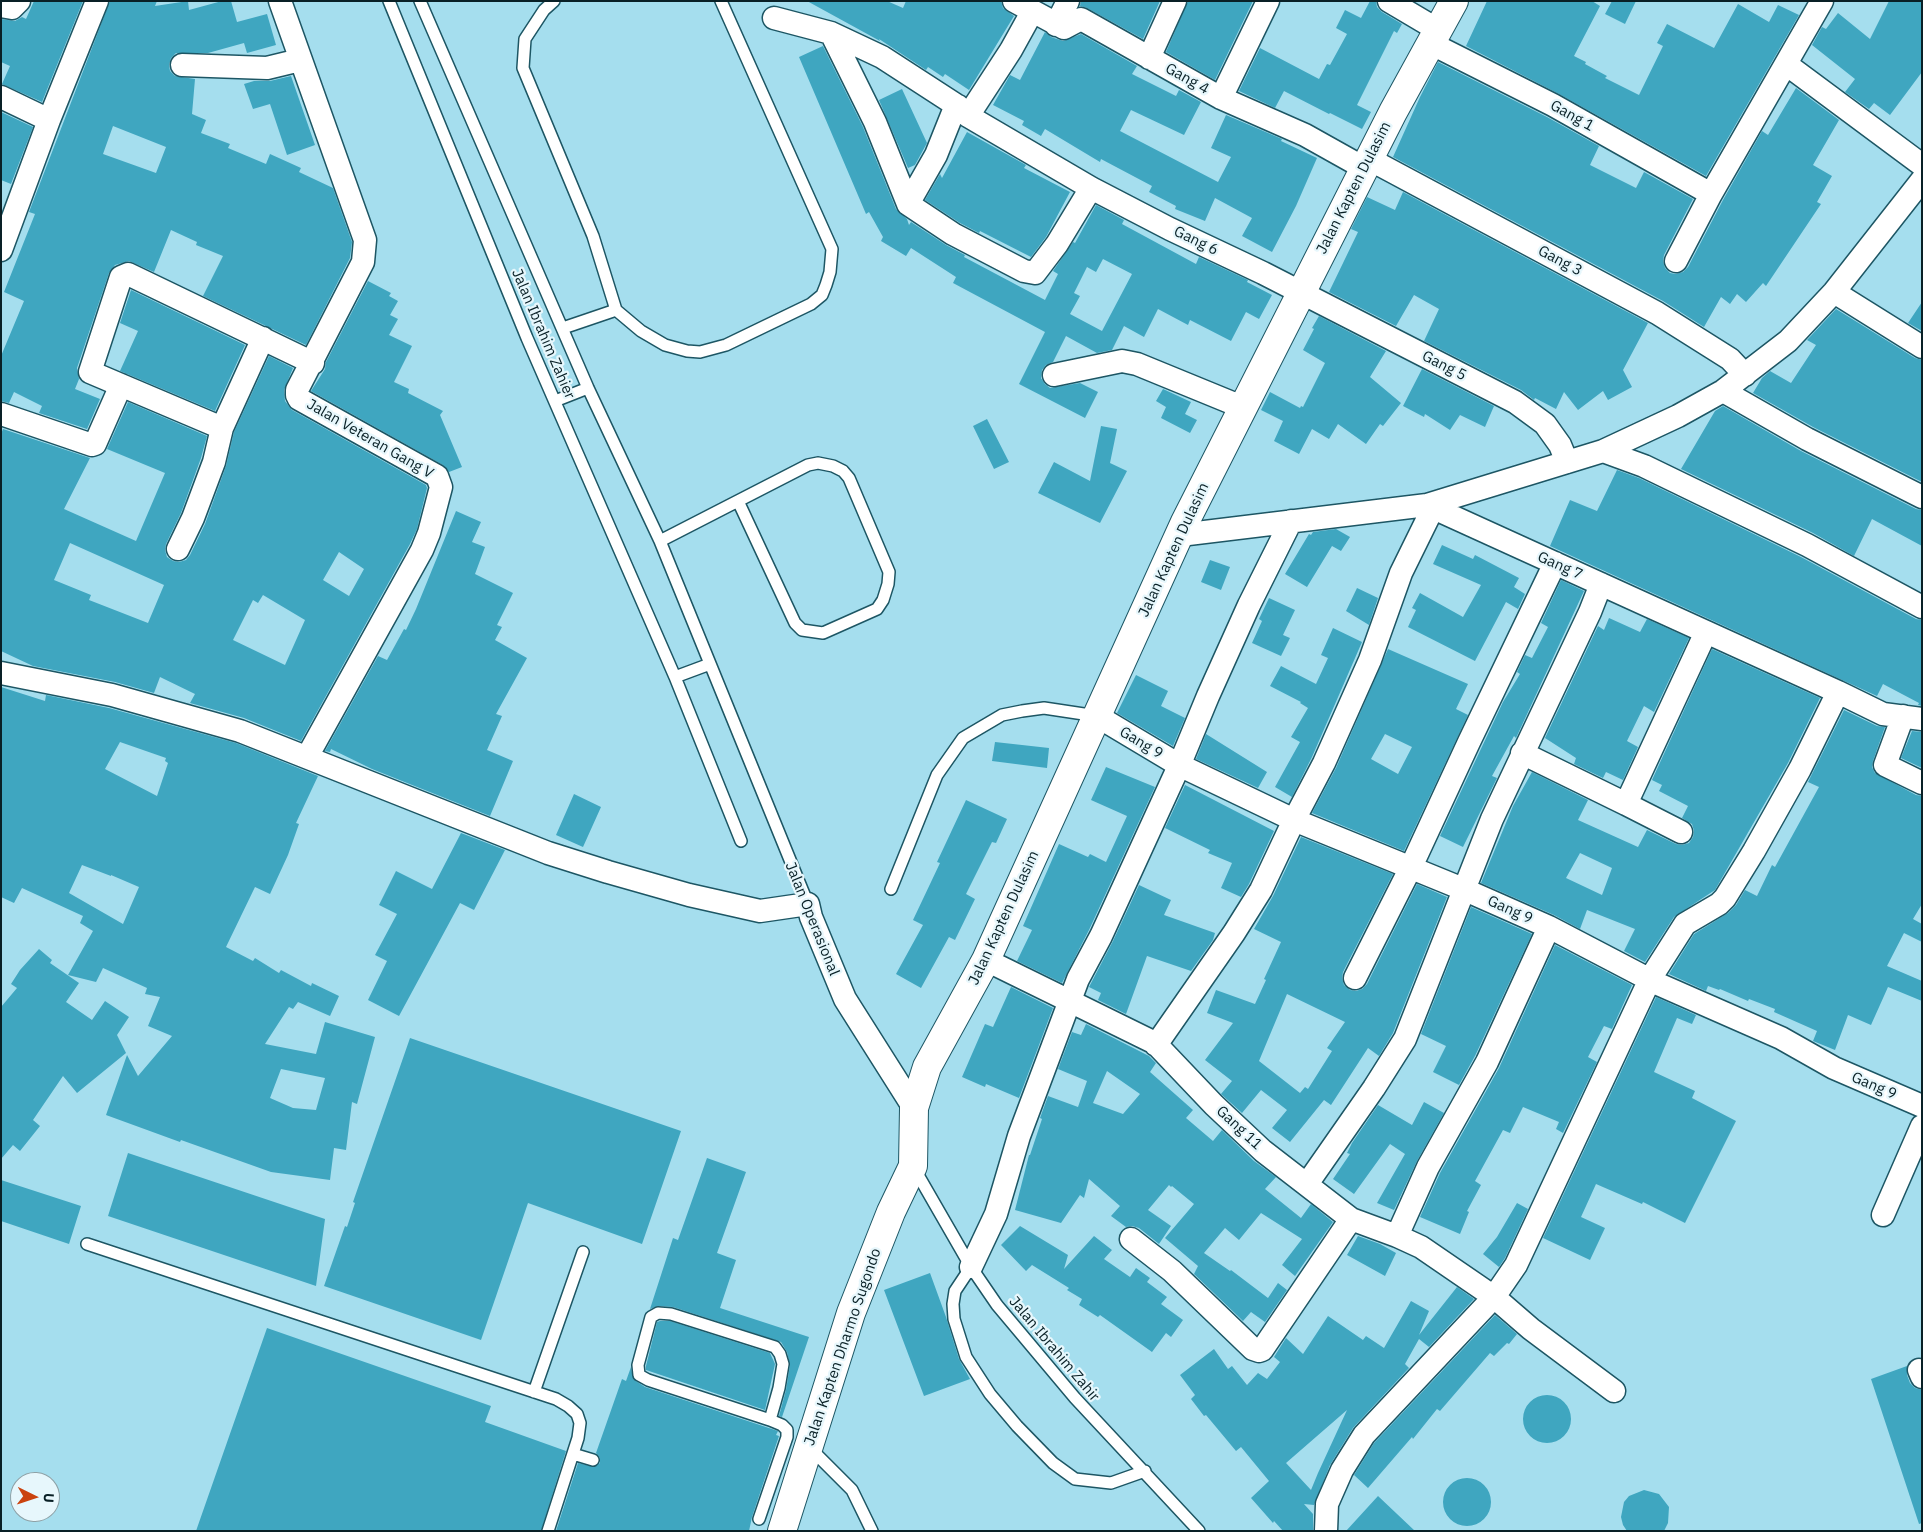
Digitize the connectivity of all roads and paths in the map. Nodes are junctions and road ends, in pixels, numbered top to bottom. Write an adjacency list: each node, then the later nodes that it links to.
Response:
1 (19, 1): 14 (street)
2 (96, 1): 27 (street)
3 (280, 1): 21 (street, Jalan Veteran Gang V)
4 (389, 1): 48 (lane, Jalan Ibrahim Zahier)
5 (420, 1): 39 (lane, Jalan Ibrahim Zahier)
6 (554, 1): 38 (lane)
7 (721, 1): 38 (lane)
8 (1068, 1): 17 (street)
9 (1175, 1): 20 (street)
10 (1268, 1): 25 (street)
11 (1389, 1): 19 (street, Gang 1)
12 (1454, 1): 19 (main road, Jalan Kapten Dulasim)
13 (1822, 1): 22 (street)
14 (1, 6)
15 (1023, 6): 17 (street); 26 (street)
16 (774, 18): 18 (street, Gang 6)
17 (1056, 25): 20 (street, Gang 4)
18 (831, 32): 26 (street, Gang 6); 33 (street)
19 (1434, 37): 28 (main road, Jalan Kapten Dulasim); 32 (street, Gang 1)
20 (1149, 58): 25 (street, Gang 4)
21 (300, 60): 23 (street); 42 (street, Jalan Veteran Gang V)
22 (1786, 64): 29 (street); 32 (street)
23 (182, 65)
24 (1, 97): 27 (street)
25 (1221, 98): 28 (street, Gang 4)
26 (962, 110): 31 (street, Gang 6); 33 (street)
27 (49, 120): 34 (street)
28 (1366, 164): 37 (main road, Jalan Kapten Dulasim); 44 (street, Gang 3)
29 (1922, 165)
30 (1922, 180): 36 (street)
31 (1091, 188): 33 (street); 37 (street, Gang 6)
32 (1711, 194): 35 (street)
33 (908, 204)
34 (3, 239)
35 (1676, 261)
36 (1834, 292): 41 (street); 44 (street)
37 (1301, 293): 49 (main road, Jalan Kapten Dulasim); 53 (street, Gang 5)
38 (616, 310): 39 (lane)
39 (563, 328): 46 (lane, Jalan Ibrahim Zahier)
40 (263, 338): 42 (street); 45 (street); 51 (street)
41 (1922, 347)
42 (312, 363): 72 (street, Jalan Veteran Gang V)
43 (1054, 375): 49 (street)
44 (1745, 375): 47 (street)
45 (120, 385): 50 (street); 51 (street)
46 (588, 388): 48 (lane); 59 (lane, Jalan Ibrahim Zahier)
47 (1724, 392): 52 (street); 54 (street)
48 (555, 401): 67 (lane, Jalan Ibrahim Zahier)
49 (1242, 408): 58 (main road, Jalan Kapten Dulasim)
50 (1, 414)
51 (222, 428): 60 (street)
52 (1603, 451): 53 (street); 63 (street)
53 (1567, 462): 56 (street)
54 (1922, 497)
55 (738, 501): 55 (lane); 59 (lane)
56 (1430, 507): 57 (street); 61 (street, Gang 7); 76 (street)
57 (1291, 522): 58 (street); 73 (street)
58 (1180, 534): 69 (main road, Jalan Kapten Dulasim)
59 (660, 541): 65 (lane, Jalan Ibrahim Zahier)
60 (178, 549)
61 (1555, 563): 62 (street, Gang 7); 79 (street)
62 (1601, 584): 64 (street, Gang 7); 71 (street)
63 (1922, 607)
64 (1706, 632): 68 (street, Gang 7); 75 (street)
65 (710, 664): 67 (lane); 82 (lane, Jalan Operasional)
66 (1, 673): 72 (street)
67 (675, 677): 78 (lane)
68 (1838, 692): 70 (street, Gang 7); 86 (street)
69 (1097, 716): 73 (street, Gang 9); 80 (lane); 84 (main road, Jalan Kapten Dulasim)
70 (1912, 718): 74 (street)
71 (1522, 753): 75 (street); 81 (street)
72 (307, 757): 82 (street)
73 (1179, 765): 76 (street, Gang 9); 87 (street)
74 (1922, 783)
75 (1626, 804): 77 (street)
76 (1294, 820): 79 (street, Gang 9); 88 (street)
77 (1681, 832)
78 (741, 841)
79 (1411, 868): 81 (street, Gang 9); 85 (street)
80 (890, 889)
81 (1463, 889): 83 (street, Gang 9); 93 (street)
82 (808, 904): 90 (street, Jalan Operasional)
83 (1550, 927): 86 (street, Gang 9); 96 (street)
84 (986, 960): 87 (street, Gang 11); 90 (main road, Jalan Kapten Dulasim)
85 (1355, 978)
86 (1650, 979): 89 (street, Gang 9); 101 (street)
87 (1071, 1001): 88 (street, Gang 11); 100 (street)
88 (1156, 1044): 93 (street, Gang 11)
89 (1922, 1106)
90 (914, 1108): 92 (main road)
91 (1922, 1126): 94 (street)
92 (912, 1166): 100 (lane, Jalan Ibrahim Zahir); 105 (main road, Jalan Kapten Dharmo Sugondo)
93 (1307, 1184): 95 (street, Gang 11)
94 (1883, 1215)
95 (1352, 1219): 96 (street, Gang 11); 97 (street)
96 (1397, 1236): 101 (street, Gang 11)
97 (1131, 1239)
98 (87, 1244): 103 (lane)
99 (583, 1252): 103 (lane)
100 (971, 1268): 108 (lane, Jalan Ibrahim Zahir); 108 (lane)
101 (1494, 1297): 102 (street, Gang 11); 113 (street)
102 (1614, 1391)
103 (534, 1392): 106 (lane)
104 (770, 1420): 104 (lane); 109 (lane)
105 (808, 1446): 109 (main road, Jalan Kapten Dharmo Sugondo); 111 (lane)
106 (573, 1454): 107 (lane); 110 (lane)
107 (593, 1460)
108 (1145, 1471): 112 (lane, Jalan Ibrahim Zahir)
109 (769, 1524)
110 (548, 1531)
111 (872, 1531)
112 (1199, 1531)
113 (1326, 1531)

